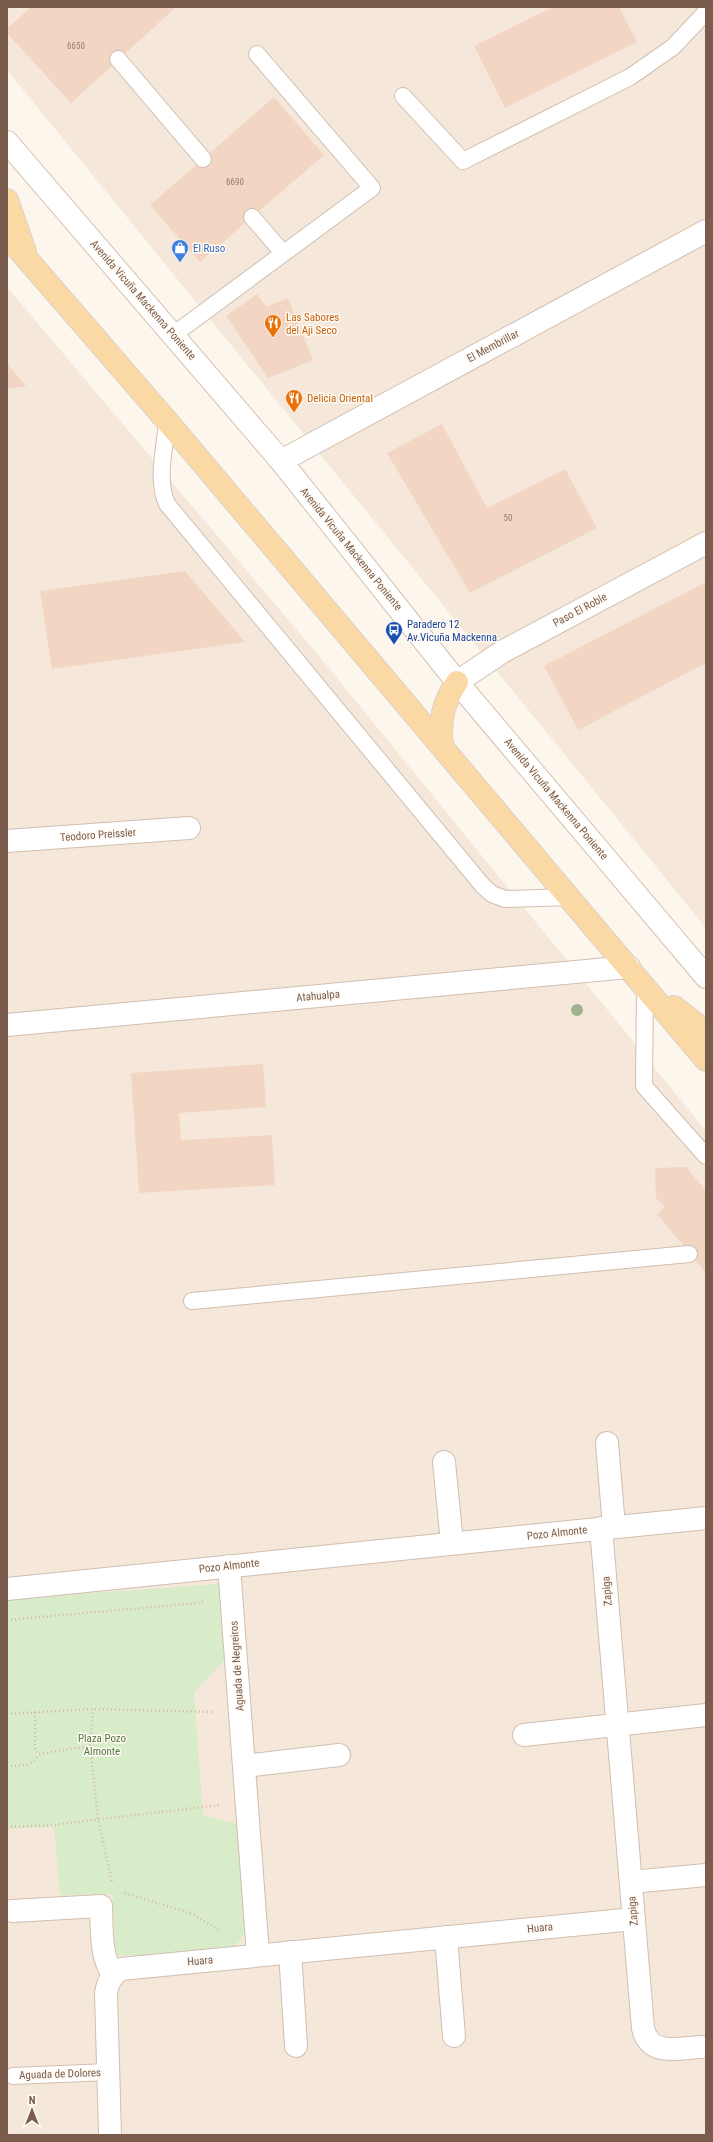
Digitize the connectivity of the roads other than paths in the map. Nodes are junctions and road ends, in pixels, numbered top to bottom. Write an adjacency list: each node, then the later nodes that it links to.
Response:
1 (706, 12): 4 (lane)
2 (257, 54): 11 (lane)
3 (118, 59): 6 (lane)
4 (403, 96)
5 (7, 142): 13 (street, Avenida Vicuña Mackenna Poniente)
6 (203, 159)
7 (7, 200): 12 (main road)
8 (252, 217): 11 (lane)
9 (706, 231): 15 (street, El Membrillar)
10 (7, 236): 12 (main road)
11 (283, 253): 13 (lane)
12 (27, 259): 14 (main road)
13 (173, 335): 15 (street, Avenida Vicuña Mackenna Poniente)
14 (167, 421): 18 (main road); 21 (lane)
15 (281, 461): 17 (street, Avenida Vicuña Mackenna Poniente)
16 (706, 543): 17 (street, Paso El Roble)
17 (457, 682): 18 (main road); 23 (street, Avenida Vicuña Mackenna Poniente)
18 (442, 746): 21 (main road)
19 (189, 828): 20 (street, Teodoro Preissler)
20 (7, 841)
21 (570, 897): 22 (main road)
22 (629, 967): 24 (main road); 25 (street, Atahualpa)
23 (706, 977)
24 (645, 986): 26 (main road); 27 (main road); 28 (lane)
25 (7, 1025)
26 (706, 1032)
27 (706, 1060)
28 (706, 1156)
29 (689, 1254): 30 (lane)
30 (192, 1300)
31 (607, 1443): 34 (street)
32 (444, 1462): 35 (street)
33 (706, 1518): 34 (street, Pozo Almonte)
34 (608, 1528): 35 (street, Pozo Almonte); 39 (street, Zapiga)
35 (452, 1543): 36 (street, Pozo Almonte)
36 (229, 1566): 37 (street, Pozo Almonte); 42 (street, Aguada de Negreiros)
37 (7, 1589)
38 (706, 1715): 39 (street)
39 (618, 1725): 40 (street); 44 (street, Zapiga)
40 (524, 1735)
41 (339, 1756): 42 (street)
42 (244, 1766): 49 (street, Aguada de Negreiros)
43 (706, 1875): 44 (street)
44 (631, 1882): 46 (street, Zapiga)
45 (12, 1911): 50 (street)
46 (634, 1919): 47 (street, Huara); 53 (street, Zapiga)
47 (446, 1938): 48 (street, Huara); 51 (street)
48 (290, 1952): 49 (street, Huara); 52 (street)
49 (258, 1955): 50 (street, Huara)
50 (113, 1975): 54 (street, Aguada de Dolores)
51 (454, 2036)
52 (296, 2046)
53 (701, 2047)
54 (108, 2072): 55 (lane, Aguada de Dolores); 56 (street, Aguada de Dolores)
55 (12, 2076)
56 (110, 2135)

